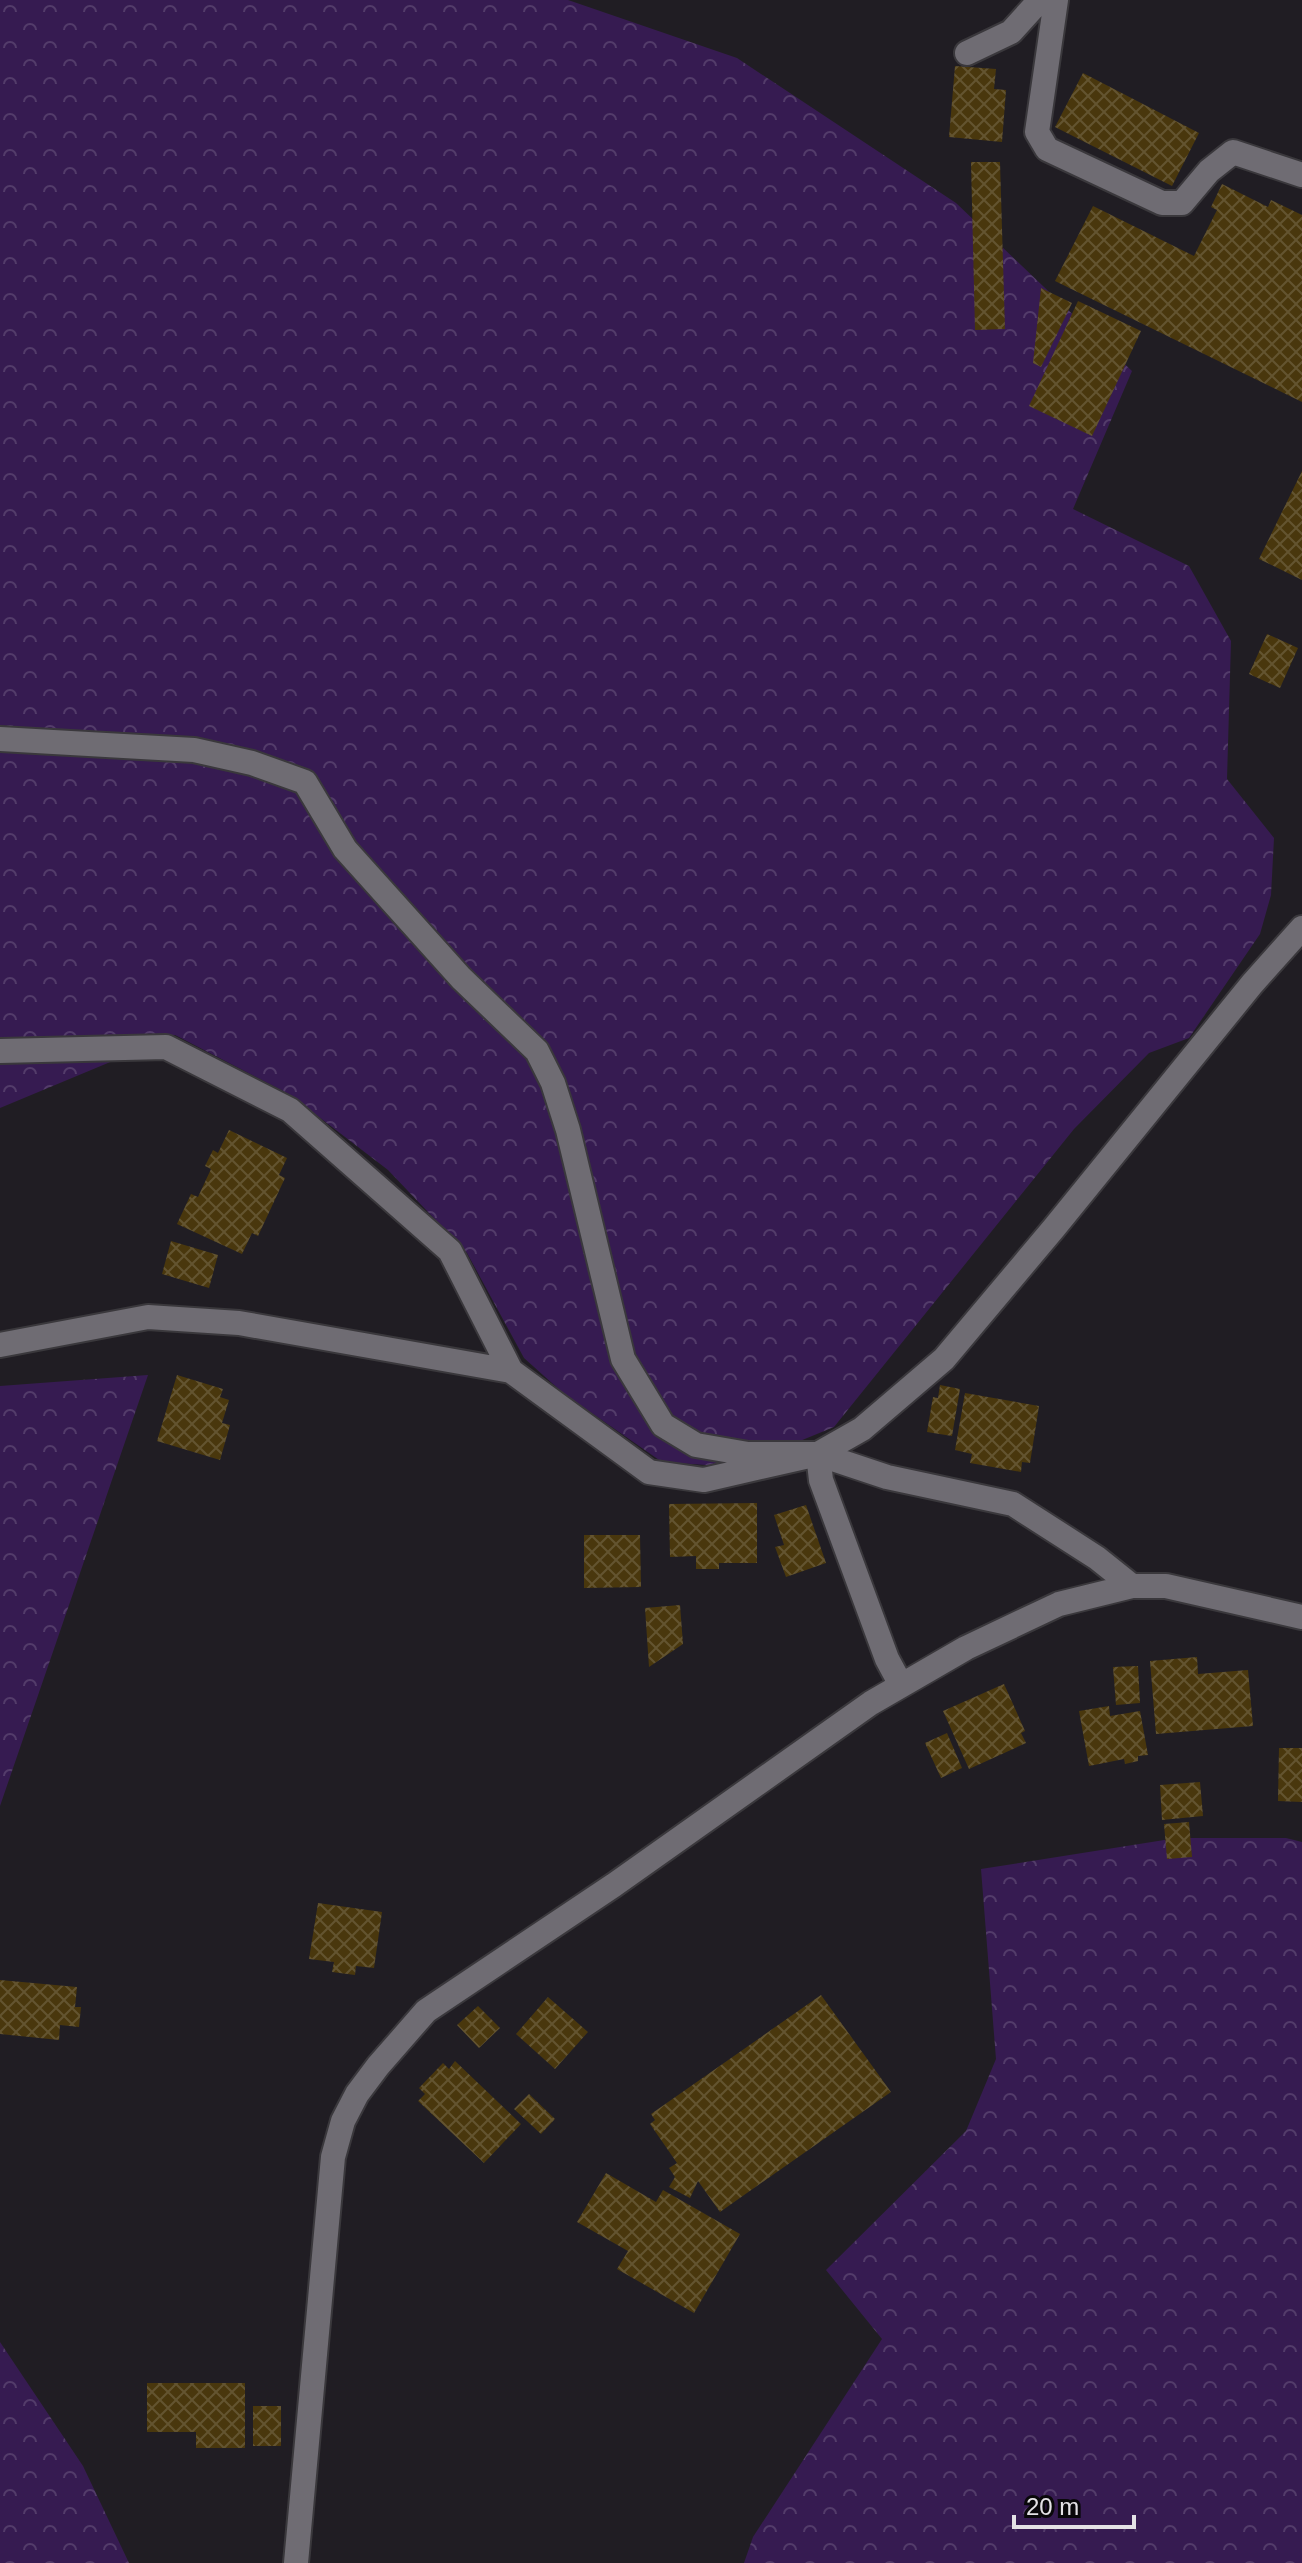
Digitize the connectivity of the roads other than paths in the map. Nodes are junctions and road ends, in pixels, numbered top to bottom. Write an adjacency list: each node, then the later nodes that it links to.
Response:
1 (1040, 0): 3 (street)
2 (1056, 0): 4 (street)
3 (967, 53)
4 (1302, 175)
5 (0, 739): 10 (street)
6 (1302, 928): 10 (street)
7 (0, 1051): 9 (street)
8 (0, 1345): 9 (street)
9 (511, 1371): 10 (street)
10 (818, 1454): 11 (street); 13 (street)
11 (1132, 1586): 12 (street); 13 (street)
12 (1302, 1617)
13 (901, 1685): 14 (street)
14 (296, 2563)

